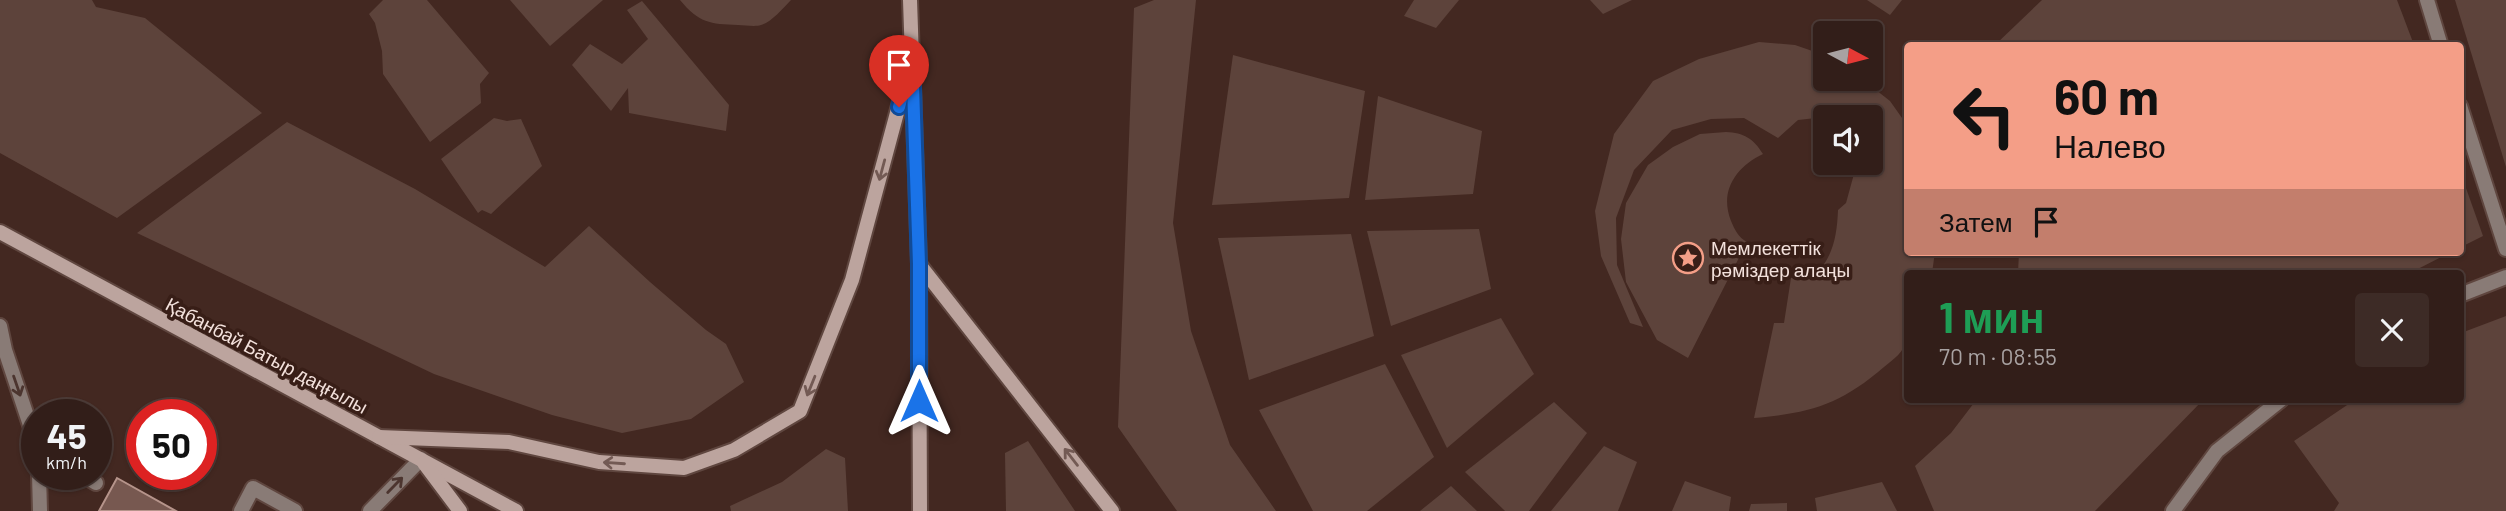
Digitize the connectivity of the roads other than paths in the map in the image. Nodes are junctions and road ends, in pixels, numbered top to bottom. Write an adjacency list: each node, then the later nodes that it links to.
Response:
1 (910, 0): 4 (main road)
2 (2427, 0): 3 (street)
3 (2440, 42)
4 (912, 57): 8 (main road); 14 (main road, one-way to 14)
5 (2464, 118): 7 (street)
6 (0, 232): 14 (main road, Қабанбай Батыр даңғылы)
7 (2506, 249)
8 (919, 264): 23 (main road); 24 (main road, one-way to 8)
9 (2506, 277): 10 (street)
10 (2464, 293)
11 (0, 326): 12 (street, one-way to 12)
12 (21, 399)
13 (2277, 403): 25 (street)
14 (379, 437): 15 (main road, Қабанбай Батыр даңғылы)
15 (421, 459): 20 (street, one-way to 15); 21 (main road); 22 (main road, Қабанбай Батыр даңғылы)
16 (39, 490): 17 (street)
17 (40, 511)
18 (241, 511): 19 (street)
19 (295, 511)
20 (370, 511)
21 (460, 511)
22 (516, 511)
23 (920, 511)
24 (1112, 511)
25 (2173, 511)

